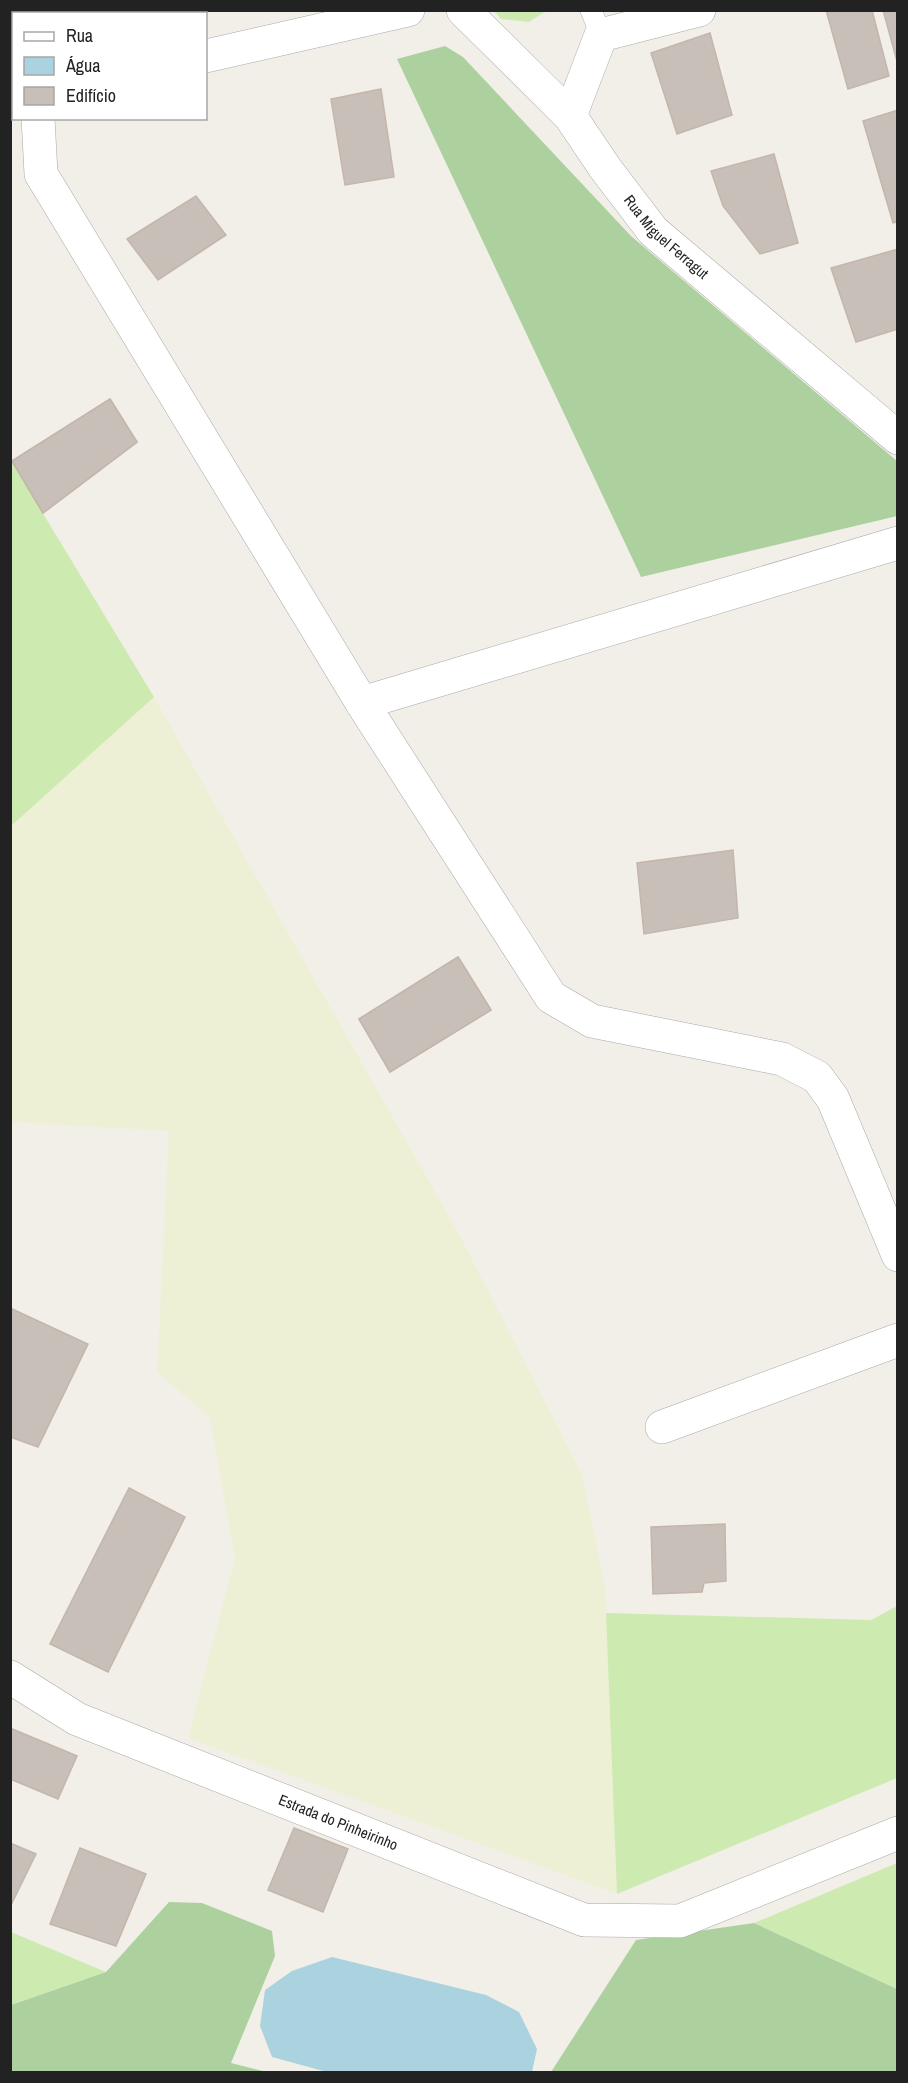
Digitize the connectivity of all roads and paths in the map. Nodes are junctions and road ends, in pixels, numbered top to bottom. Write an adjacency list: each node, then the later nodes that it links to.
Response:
1 (408, 10): 5 (street)
2 (463, 10): 6 (street, Rua Miguel Ferragut)
3 (699, 10): 4 (street)
4 (596, 23): 6 (street)
5 (207, 56)
6 (570, 116): 8 (street, Rua Miguel Ferragut)
7 (38, 120): 10 (street)
8 (897, 438)
9 (897, 543): 10 (street)
10 (362, 703): 11 (street)
11 (897, 1255)
12 (897, 1340): 13 (street)
13 (662, 1427)
14 (10, 1677): 15 (street, Estrada do Pinheirinho)
15 (897, 1833)

